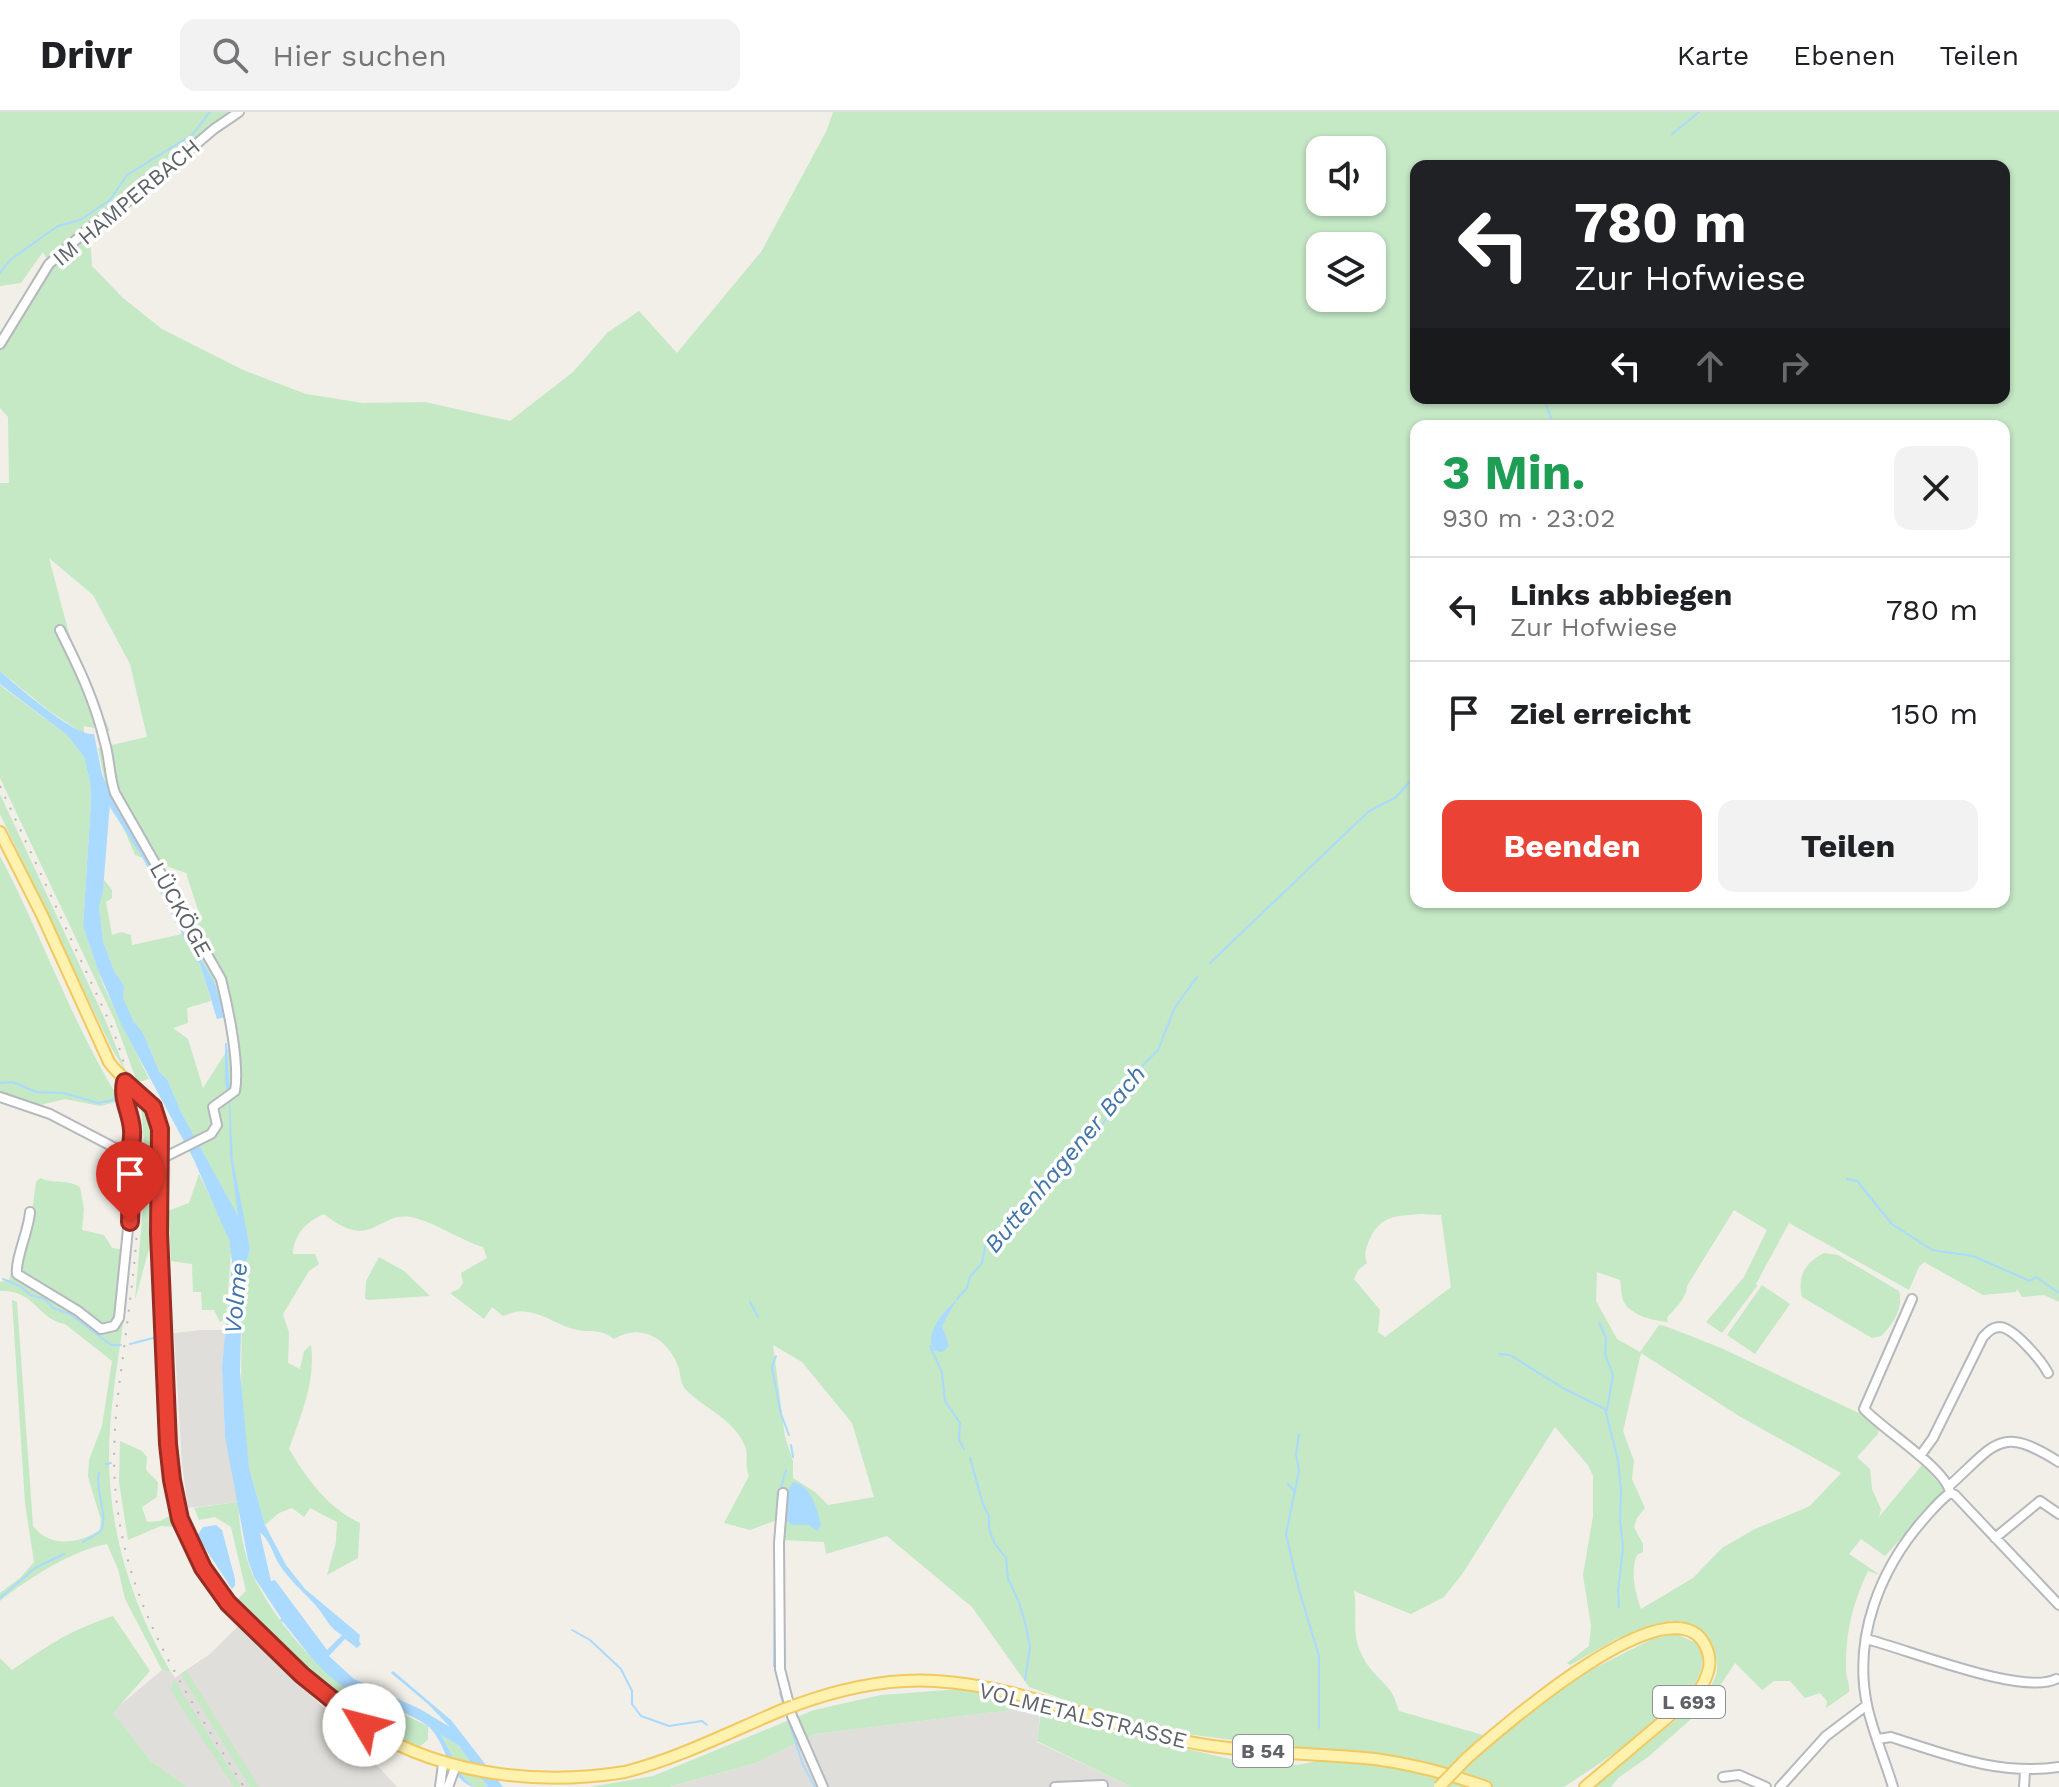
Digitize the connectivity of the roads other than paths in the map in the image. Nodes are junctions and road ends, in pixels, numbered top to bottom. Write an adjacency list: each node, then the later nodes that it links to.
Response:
1 (239, 112): 2 (street, IM HAMPERBACH)
2 (0, 344)
3 (60, 630): 8 (street, LÜCKÖGE)
4 (0, 832): 5 (main road, B 54)
5 (125, 1082): 7 (street); 8 (main road, B 54)
6 (0, 1097): 7 (street)
7 (129, 1149): 9 (street)
8 (161, 1159): 23 (main road, B 54)
9 (30, 1212)
10 (1912, 1299): 12 (street)
11 (2048, 1373): 12 (street)
12 (1920, 1456): 14 (street)
13 (2059, 1462): 14 (street)
14 (1950, 1490): 17 (street); 19 (street)
15 (783, 1493): 33 (street)
16 (2059, 1514): 17 (street)
17 (1995, 1538): 18 (street)
18 (2059, 1605)
19 (1866, 1639): 20 (street); 21 (street)
20 (2056, 1679)
21 (1867, 1705): 22 (street); 39 (street)
22 (1878, 1739): 26 (street); 40 (street)
23 (443, 1764): 25 (main road, B 54); 31 (street)
24 (2059, 1767): 26 (street)
25 (455, 1768): 32 (street); 36 (main road, VOLMETALSTRASSE / B 54)
26 (2025, 1771): 41 (street)
27 (1601, 1772): 30 (main road, L 693); 35 (main road, L 693, bridge); 37 (main road, L 693)
28 (1723, 1777): 38 (street)
29 (1103, 1785): 34 (street)
30 (1586, 1786)
31 (440, 1787)
32 (448, 1787)
33 (823, 1787)
34 (1055, 1787)
35 (1439, 1787)
36 (1486, 1787)
37 (1576, 1787)
38 (1766, 1787)
39 (1780, 1787)
40 (1893, 1787)
41 (2024, 1787)

